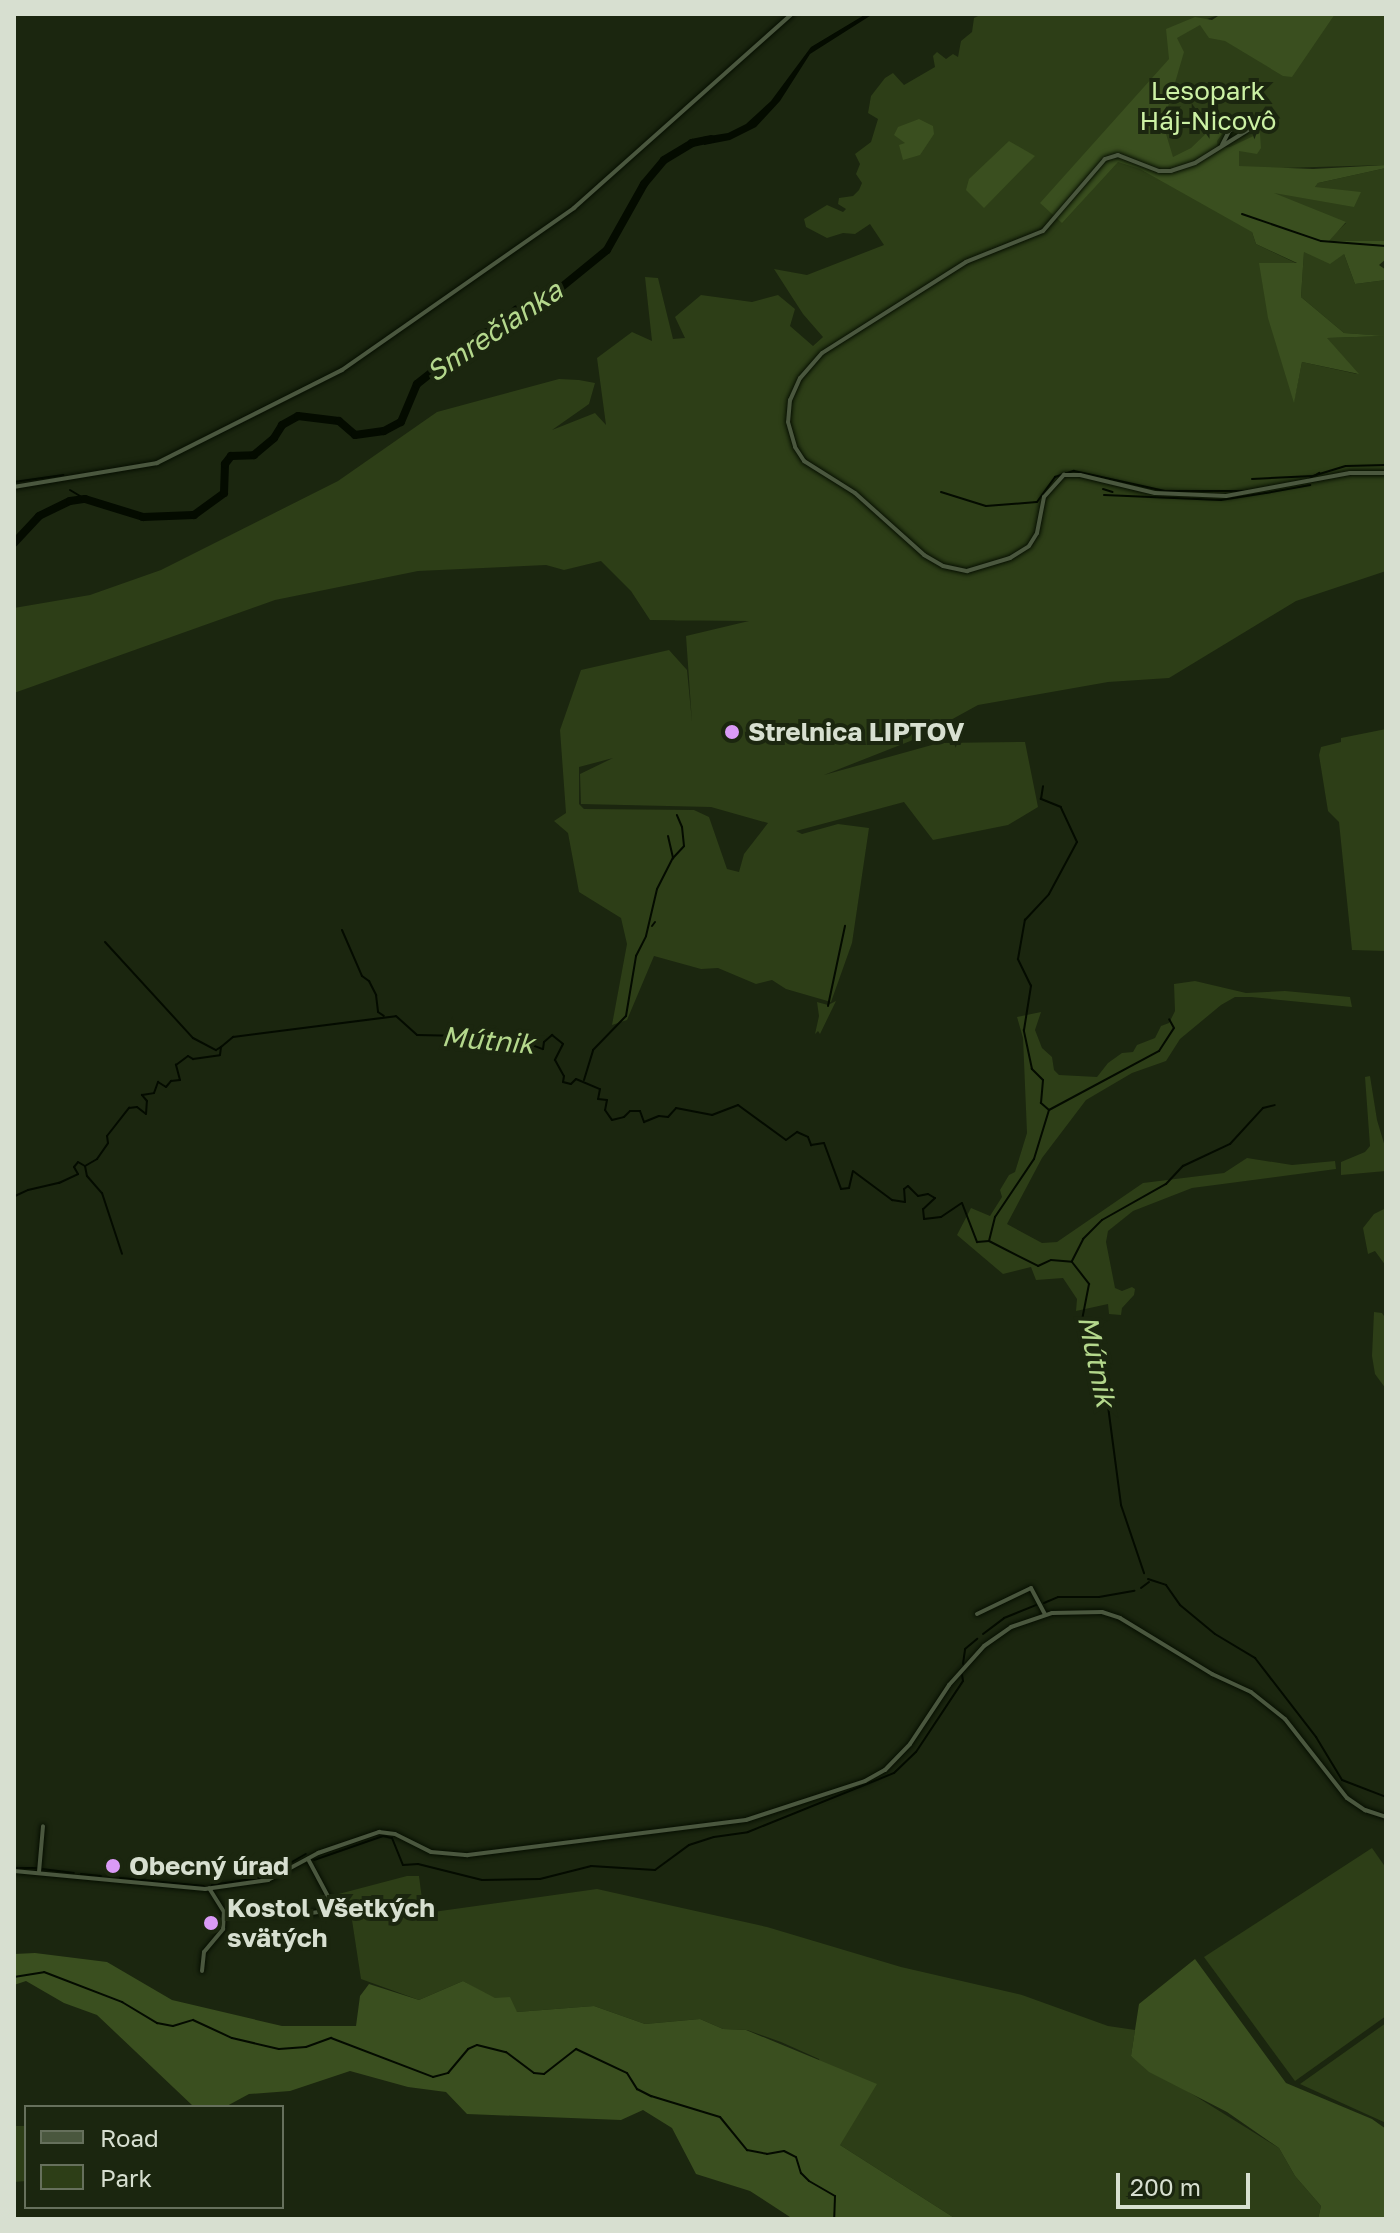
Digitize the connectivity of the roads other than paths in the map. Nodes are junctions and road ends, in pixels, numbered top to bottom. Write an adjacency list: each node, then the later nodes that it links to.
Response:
1 (792, 14): 4 (street)
2 (1222, 145): 2 (street); 3 (street)
3 (1386, 473)
4 (14, 487)
5 (977, 1614): 6 (street)
6 (1045, 1614): 7 (street); 9 (street)
7 (1386, 1817)
8 (43, 1826): 11 (street)
9 (308, 1859): 12 (street); 13 (street)
10 (14, 1871): 11 (street)
11 (39, 1872): 12 (street)
12 (209, 1888): 13 (street)
13 (224, 1912): 14 (street)
14 (202, 1971)

